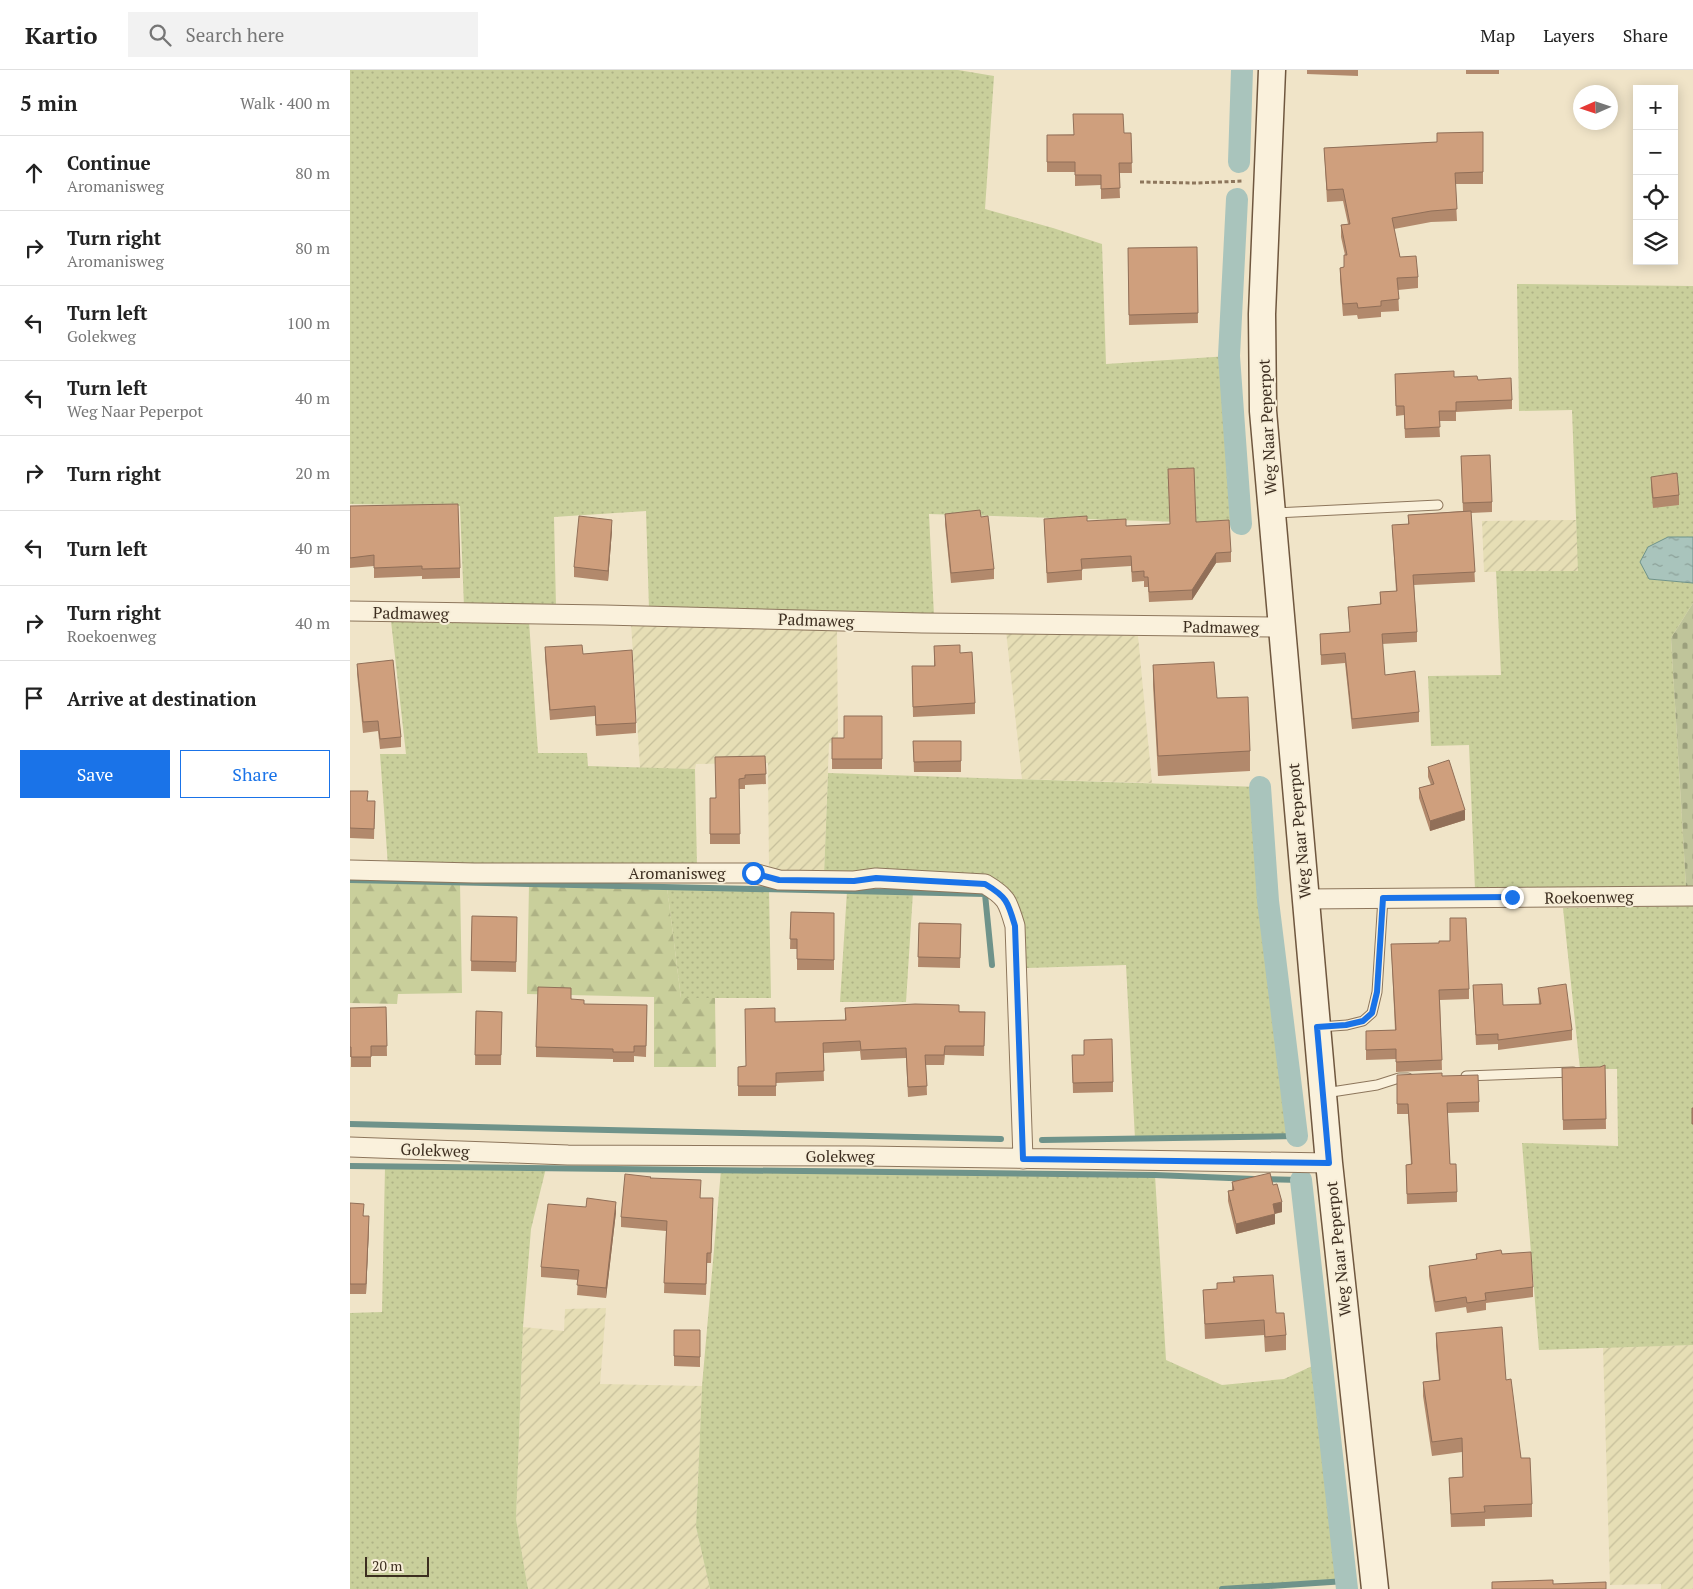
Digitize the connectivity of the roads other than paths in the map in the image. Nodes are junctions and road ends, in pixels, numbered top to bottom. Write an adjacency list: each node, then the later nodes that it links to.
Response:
1 (1272, 70): 3 (street, Weg Naar Peperpot)
2 (1438, 505): 3 (lane)
3 (1272, 513): 5 (street, Weg Naar Peperpot)
4 (350, 611): 5 (street, Padmaweg)
5 (1282, 627): 9 (street, Weg Naar Peperpot)
6 (350, 870): 16 (street, Aromanisweg)
7 (1693, 896): 8 (street, Roekoenweg)
8 (1383, 898): 9 (street, Roekoenweg); 10 (lane)
9 (1305, 899): 10 (street, Weg Naar Peperpot)
10 (1317, 1027): 14 (street, Weg Naar Peperpot)
11 (1581, 1072): 12 (lane)
12 (1456, 1077)
13 (1418, 1078): 14 (lane)
14 (1323, 1094): 17 (street, Weg Naar Peperpot)
15 (350, 1147): 16 (street, Golekweg)
16 (1023, 1159): 17 (street, Golekweg)
17 (1329, 1163): 18 (street, Weg Naar Peperpot)
18 (1375, 1589)

